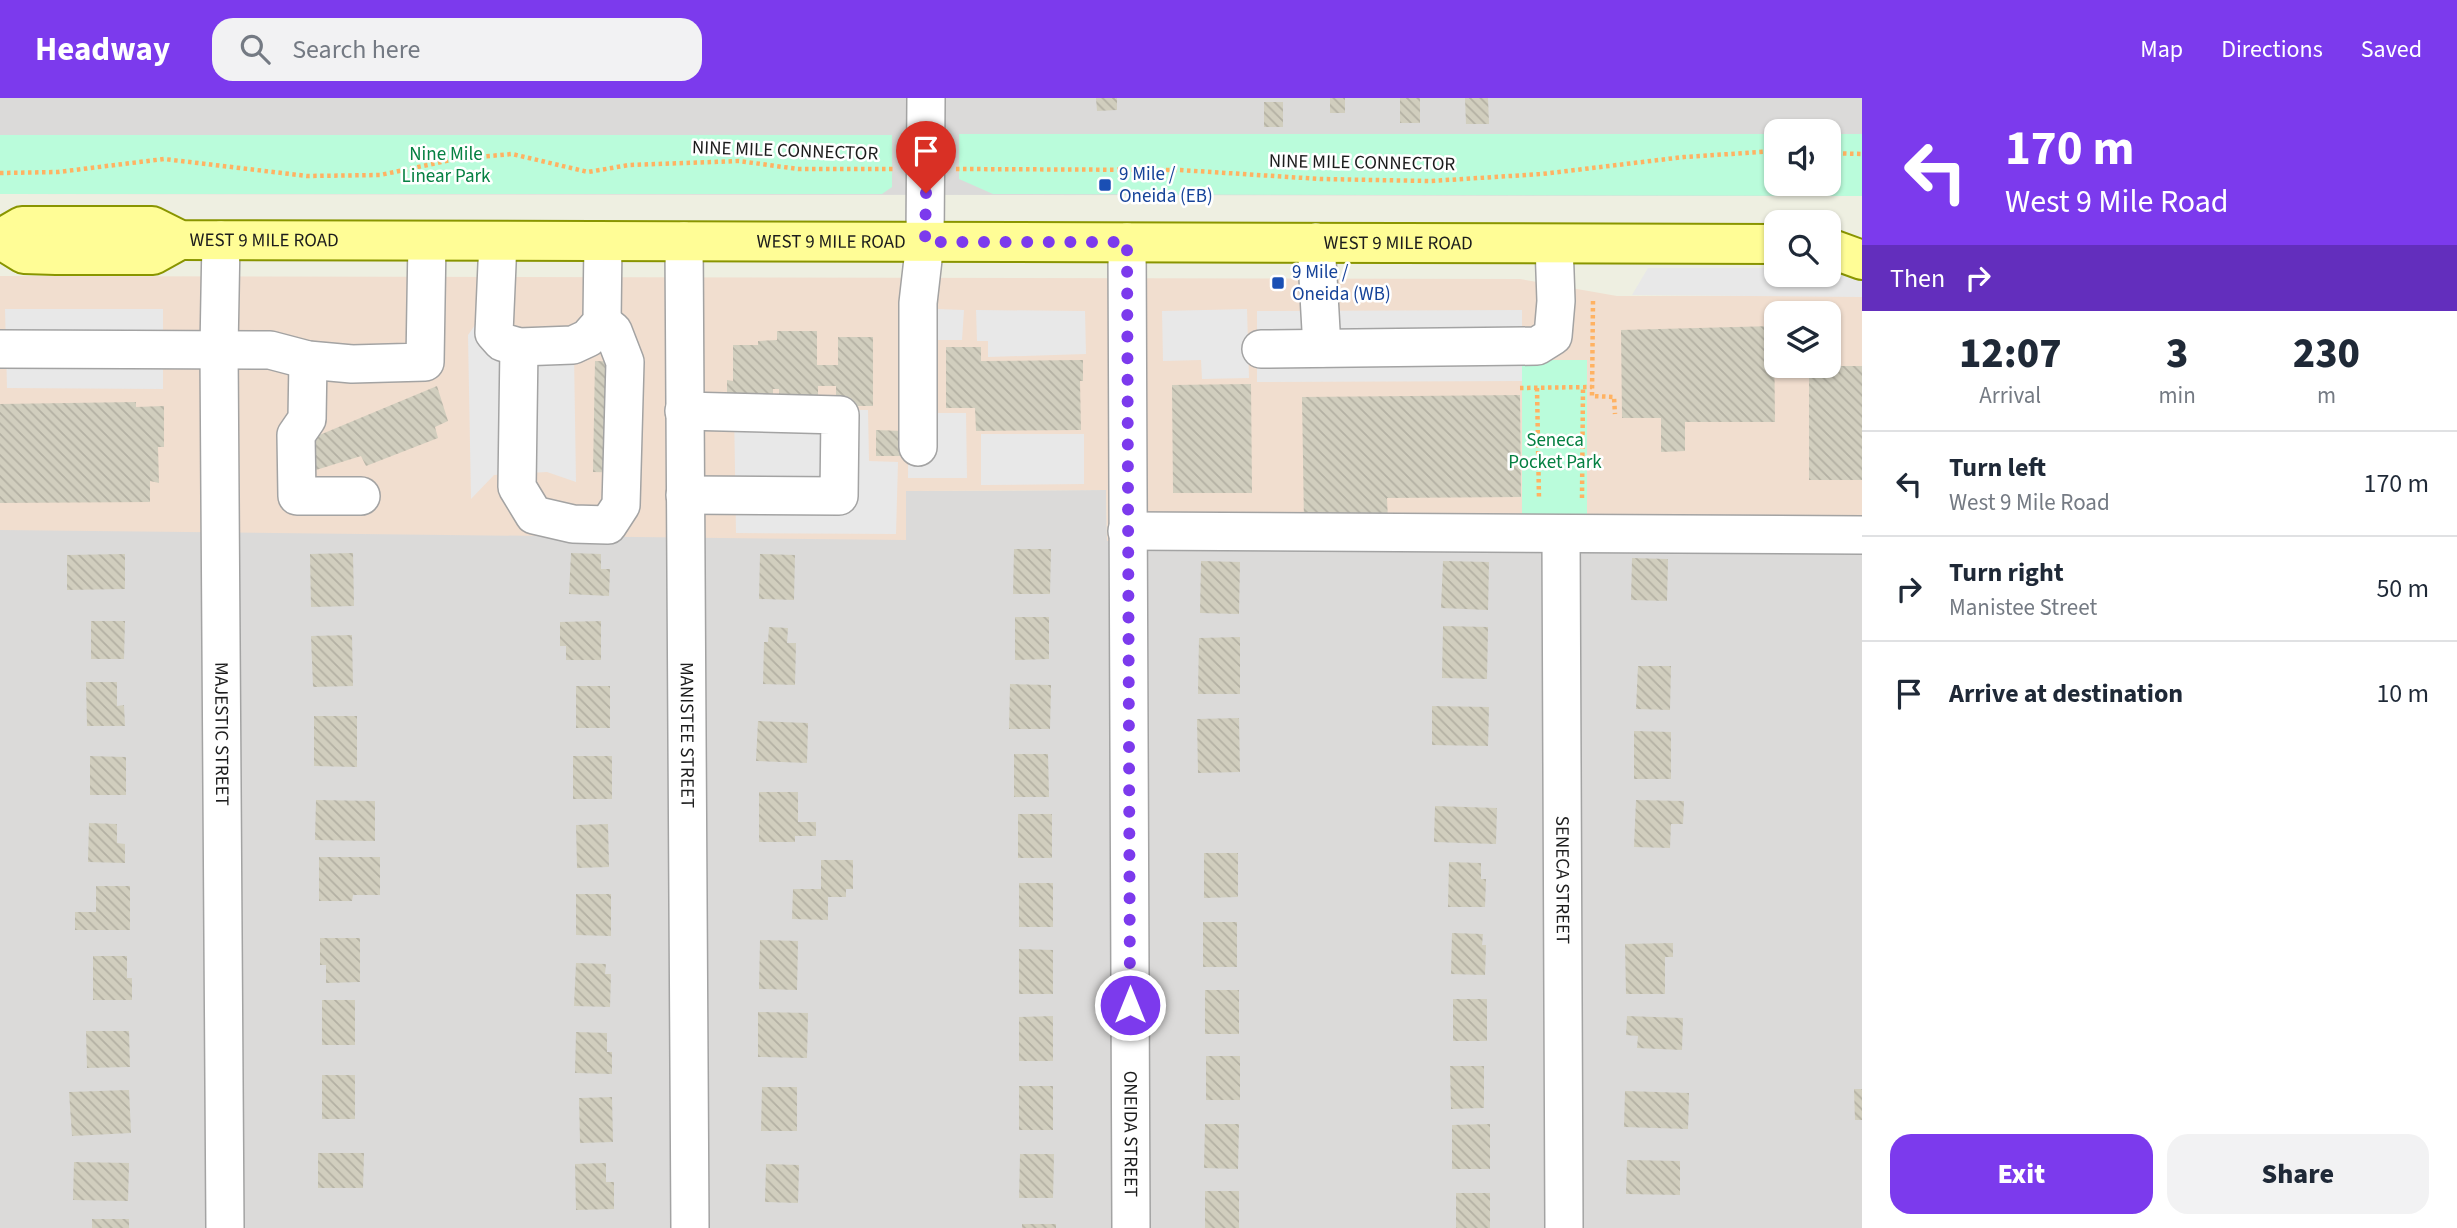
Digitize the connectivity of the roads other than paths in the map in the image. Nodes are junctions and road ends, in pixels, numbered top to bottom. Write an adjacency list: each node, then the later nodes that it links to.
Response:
1 (926, 98): 10 (street)
2 (1862, 231): 3 (main road)
3 (1841, 237)
4 (0, 239): 5 (main road, WEST 9 MILE ROAD)
5 (221, 240): 6 (main road, WEST 9 MILE ROAD); 21 (street, MAJESTIC STREET)
6 (427, 240): 7 (main road, WEST 9 MILE ROAD); 23 (street)
7 (498, 240): 8 (main road, WEST 9 MILE ROAD); 18 (street)
8 (603, 241): 9 (main road, WEST 9 MILE ROAD); 17 (street)
9 (684, 241): 10 (main road, WEST 9 MILE ROAD); 24 (street, MANISTEE STREET)
10 (925, 242): 11 (main road, WEST 9 MILE ROAD); 25 (street)
11 (1127, 242): 12 (main road, WEST 9 MILE ROAD); 28 (street, ONEIDA STREET)
12 (1316, 242): 13 (main road, WEST 9 MILE ROAD); 19 (street)
13 (1554, 244): 14 (main road, WEST 9 MILE ROAD); 19 (street)
14 (1764, 244)
15 (1841, 253): 16 (main road)
16 (1862, 261)
17 (602, 322): 18 (street); 18 (street)
18 (519, 347)
19 (1322, 348): 22 (street)
20 (0, 349): 21 (street)
21 (219, 349): 23 (street); 31 (street, MAJESTIC STREET)
22 (1261, 349)
23 (308, 360): 27 (street)
24 (684, 411): 26 (street, MANISTEE STREET); 26 (street)
25 (918, 447)
26 (685, 495): 32 (street, MANISTEE STREET)
27 (360, 496)
28 (1127, 531): 29 (street); 33 (street, ONEIDA STREET)
29 (1561, 534): 30 (street); 34 (street, SENECA STREET)
30 (1862, 536)
31 (225, 1228)
32 (690, 1228)
33 (1131, 1228)
34 (1564, 1228)

